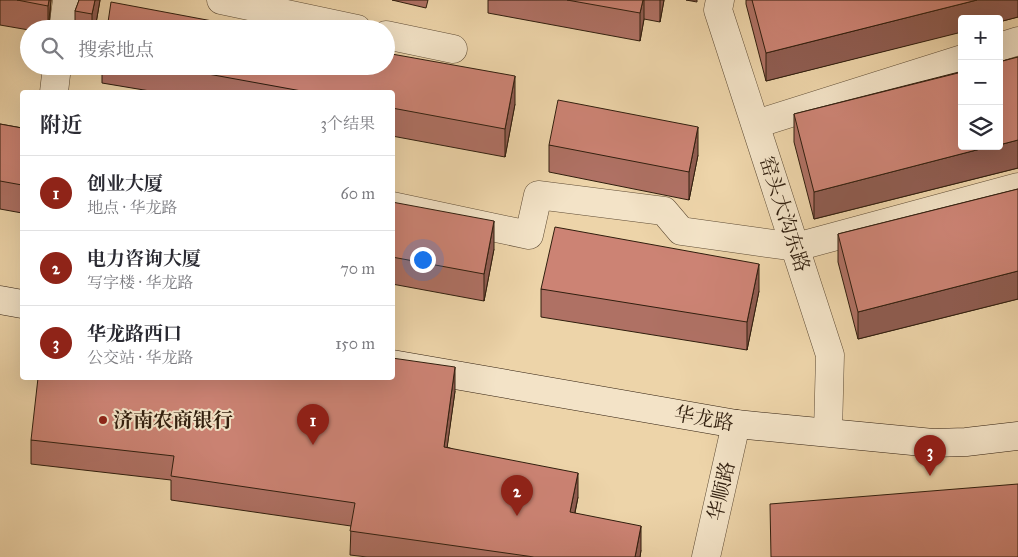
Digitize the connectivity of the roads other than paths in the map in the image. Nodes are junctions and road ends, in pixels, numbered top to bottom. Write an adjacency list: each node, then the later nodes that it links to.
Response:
1 (66, 0): 4 (street)
2 (222, 0): 5 (street)
3 (720, 0): 13 (street, 窑头大沟东路)
4 (64, 20)
5 (316, 20)
6 (395, 37): 9 (street)
7 (1018, 41): 8 (street)
8 (1003, 46)
9 (453, 49)
10 (959, 60): 13 (street)
11 (57, 75): 12 (street)
12 (54, 90)
13 (756, 124): 16 (street, 窑头大沟东路)
14 (1018, 187): 16 (street)
15 (395, 207): 16 (street)
16 (796, 247): 21 (street, 窑头大沟东路)
17 (0, 300): 18 (street)
18 (20, 304)
19 (395, 365): 20 (street, 华龙路)
20 (736, 424): 21 (street, 华龙路); 23 (street, 华顺路)
21 (828, 432): 22 (street, 华龙路)
22 (1018, 436)
23 (706, 557)

